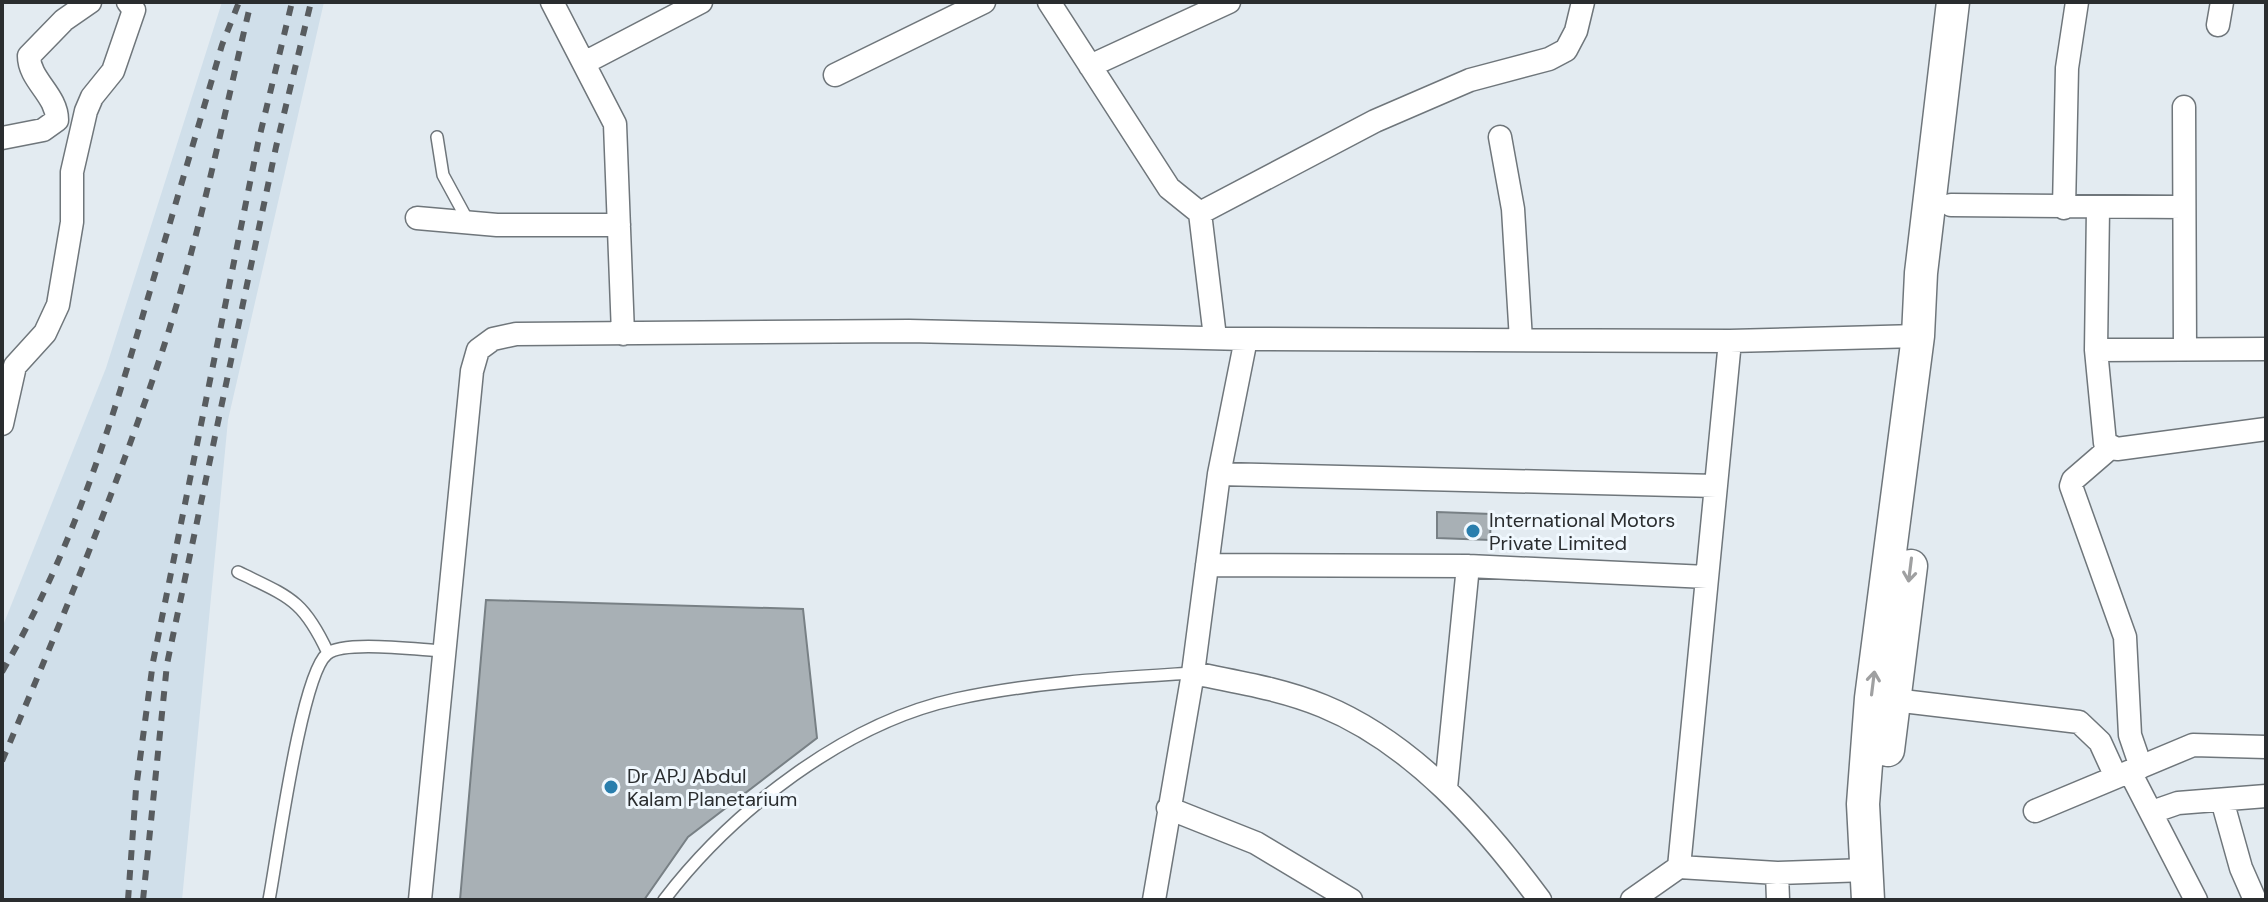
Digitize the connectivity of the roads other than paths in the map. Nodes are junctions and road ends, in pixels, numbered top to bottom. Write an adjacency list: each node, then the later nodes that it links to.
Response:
1 (90, 2): 20 (street)
2 (128, 2): 38 (street)
3 (552, 2): 14 (street)
4 (701, 2): 14 (street)
5 (984, 2): 16 (street)
6 (1049, 2): 15 (street)
7 (1229, 2): 15 (street)
8 (1583, 2): 25 (street)
9 (1953, 2): 30 (main road)
10 (1974, 2): 21 (main road)
11 (2077, 2): 23 (street)
12 (2222, 2): 13 (street)
13 (2218, 25)
14 (586, 62): 28 (street)
15 (1090, 66): 25 (street)
16 (835, 75)
17 (2184, 107): 22 (street)
18 (437, 137): 27 (lane)
19 (1500, 137): 33 (street)
20 (2, 138)
21 (1951, 205): 23 (street); 50 (main road, one-way to 50)
22 (2182, 207): 24 (street); 35 (street)
23 (2064, 208): 24 (street)
24 (2098, 209): 37 (street)
25 (1200, 213): 31 (street)
26 (417, 218): 27 (street)
27 (468, 222): 28 (street)
28 (619, 225): 29 (street)
29 (623, 334): 31 (street); 47 (street)
30 (1918, 336): 34 (street); 61 (main road, one-way to 30)
31 (1215, 337): 32 (street)
32 (1246, 339): 33 (street); 41 (street)
33 (1521, 340): 34 (street)
34 (1730, 341): 42 (street)
35 (2185, 349): 36 (street); 37 (street)
36 (2266, 349)
37 (2096, 350): 40 (street)
38 (2, 424)
39 (2266, 429): 40 (street)
40 (2110, 448): 52 (street)
41 (1219, 474): 42 (street); 43 (street)
42 (1716, 486): 46 (street)
43 (1207, 565): 44 (street); 49 (street)
44 (1468, 566): 46 (street); 53 (street)
45 (238, 572): 48 (lane)
46 (1707, 577): 59 (street)
47 (443, 651): 48 (lane); 63 (street)
48 (328, 653): 62 (lane)
49 (1193, 673): 53 (street); 56 (street); 64 (lane)
50 (1894, 700): 52 (street); 70 (main road)
51 (2266, 747): 52 (street)
52 (2129, 772): 57 (street); 58 (street)
53 (1446, 788): 67 (street)
54 (2266, 796): 55 (street)
55 (2222, 800): 58 (street); 72 (street)
56 (1168, 808): 65 (street); 66 (street)
57 (2035, 811)
58 (2152, 812): 71 (street)
59 (1679, 867): 60 (street); 68 (street)
60 (1777, 873): 61 (street); 69 (street)
61 (1867, 885)
62 (269, 900)
63 (420, 900)
64 (664, 900)
65 (1154, 900)
66 (1351, 900)
67 (1540, 900)
68 (1632, 900)
69 (1778, 900)
70 (1887, 900)
71 (2196, 900)
72 (2255, 900)

